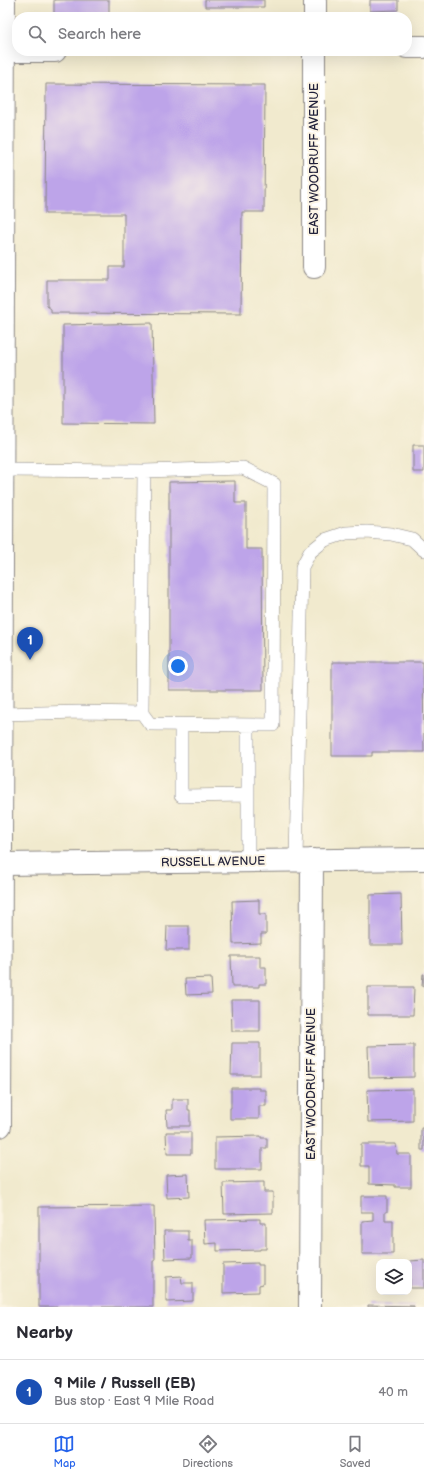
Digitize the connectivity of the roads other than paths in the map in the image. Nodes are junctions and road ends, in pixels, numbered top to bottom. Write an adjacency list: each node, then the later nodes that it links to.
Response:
1 (4, 0): 6 (street)
2 (315, 0): 3 (street)
3 (315, 12)
4 (424, 47): 5 (street)
5 (412, 48)
6 (2, 52): 7 (street); 9 (street)
7 (12, 52)
8 (314, 56): 10 (street, EAST WOODRUFF AVENUE)
9 (2, 146): 11 (street)
10 (314, 267)
11 (2, 470): 12 (lane); 14 (street)
12 (144, 472): 16 (lane); 18 (lane)
13 (424, 550): 22 (lane)
14 (1, 554): 15 (street)
15 (1, 707): 16 (lane); 19 (street)
16 (142, 712): 17 (lane)
17 (181, 725): 18 (lane); 20 (lane)
18 (248, 725): 20 (lane)
19 (1, 786): 24 (street)
20 (248, 795): 23 (lane)
21 (424, 859): 22 (street, RUSSELL AVENUE)
22 (304, 860): 23 (street, RUSSELL AVENUE); 27 (street, EAST WOODRUFF AVENUE)
23 (248, 861): 24 (street, RUSSELL AVENUE)
24 (2, 864): 25 (street)
25 (0, 1104): 26 (street)
26 (0, 1126)
27 (310, 1307)

